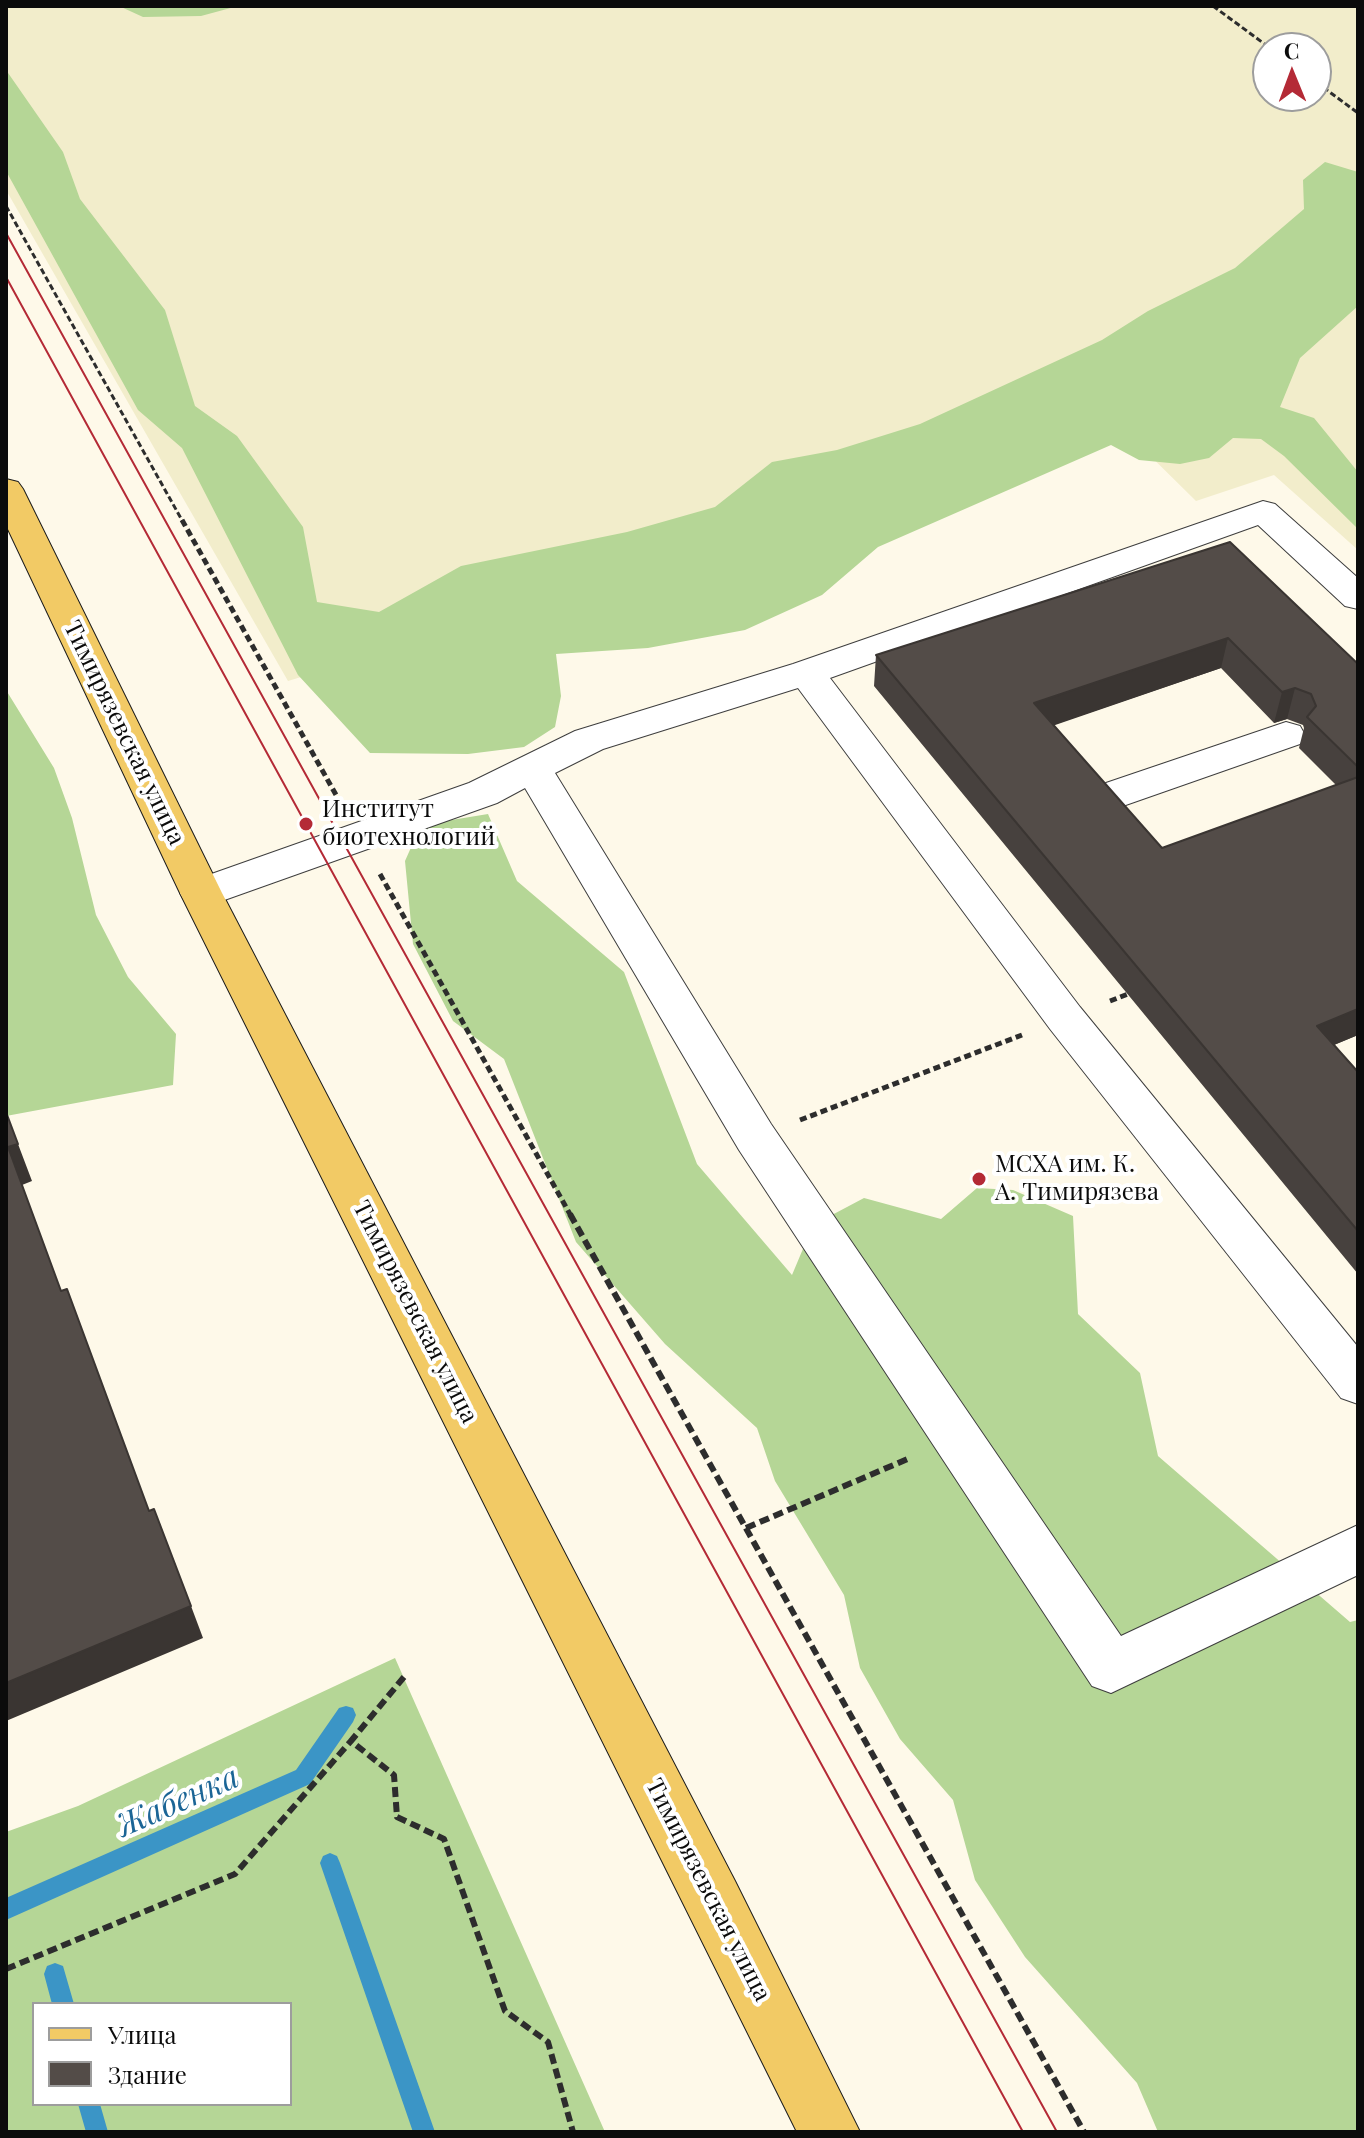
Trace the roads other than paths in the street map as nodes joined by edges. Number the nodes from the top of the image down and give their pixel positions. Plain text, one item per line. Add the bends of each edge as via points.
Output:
1 (6, 489) edge
2 (1358, 598) edge
3 (806, 673) junction
4 (1286, 735) dead end
5 (534, 771) junction
6 (1120, 793) dead end
7 (201, 893) junction
8 (1358, 1383) edge
9 (1358, 1549) edge
10 (829, 2132) edge

1 - 7 main road, Тимирязевская улица
2 - 3 lane via 1263,511
3 - 5 lane via 589,740
3 - 8 lane via 1065,1018
4 - 6 lane
5 - 7 lane
5 - 9 lane via 755,1137 1111,1668
7 - 10 main road, Тимирязевская улица

